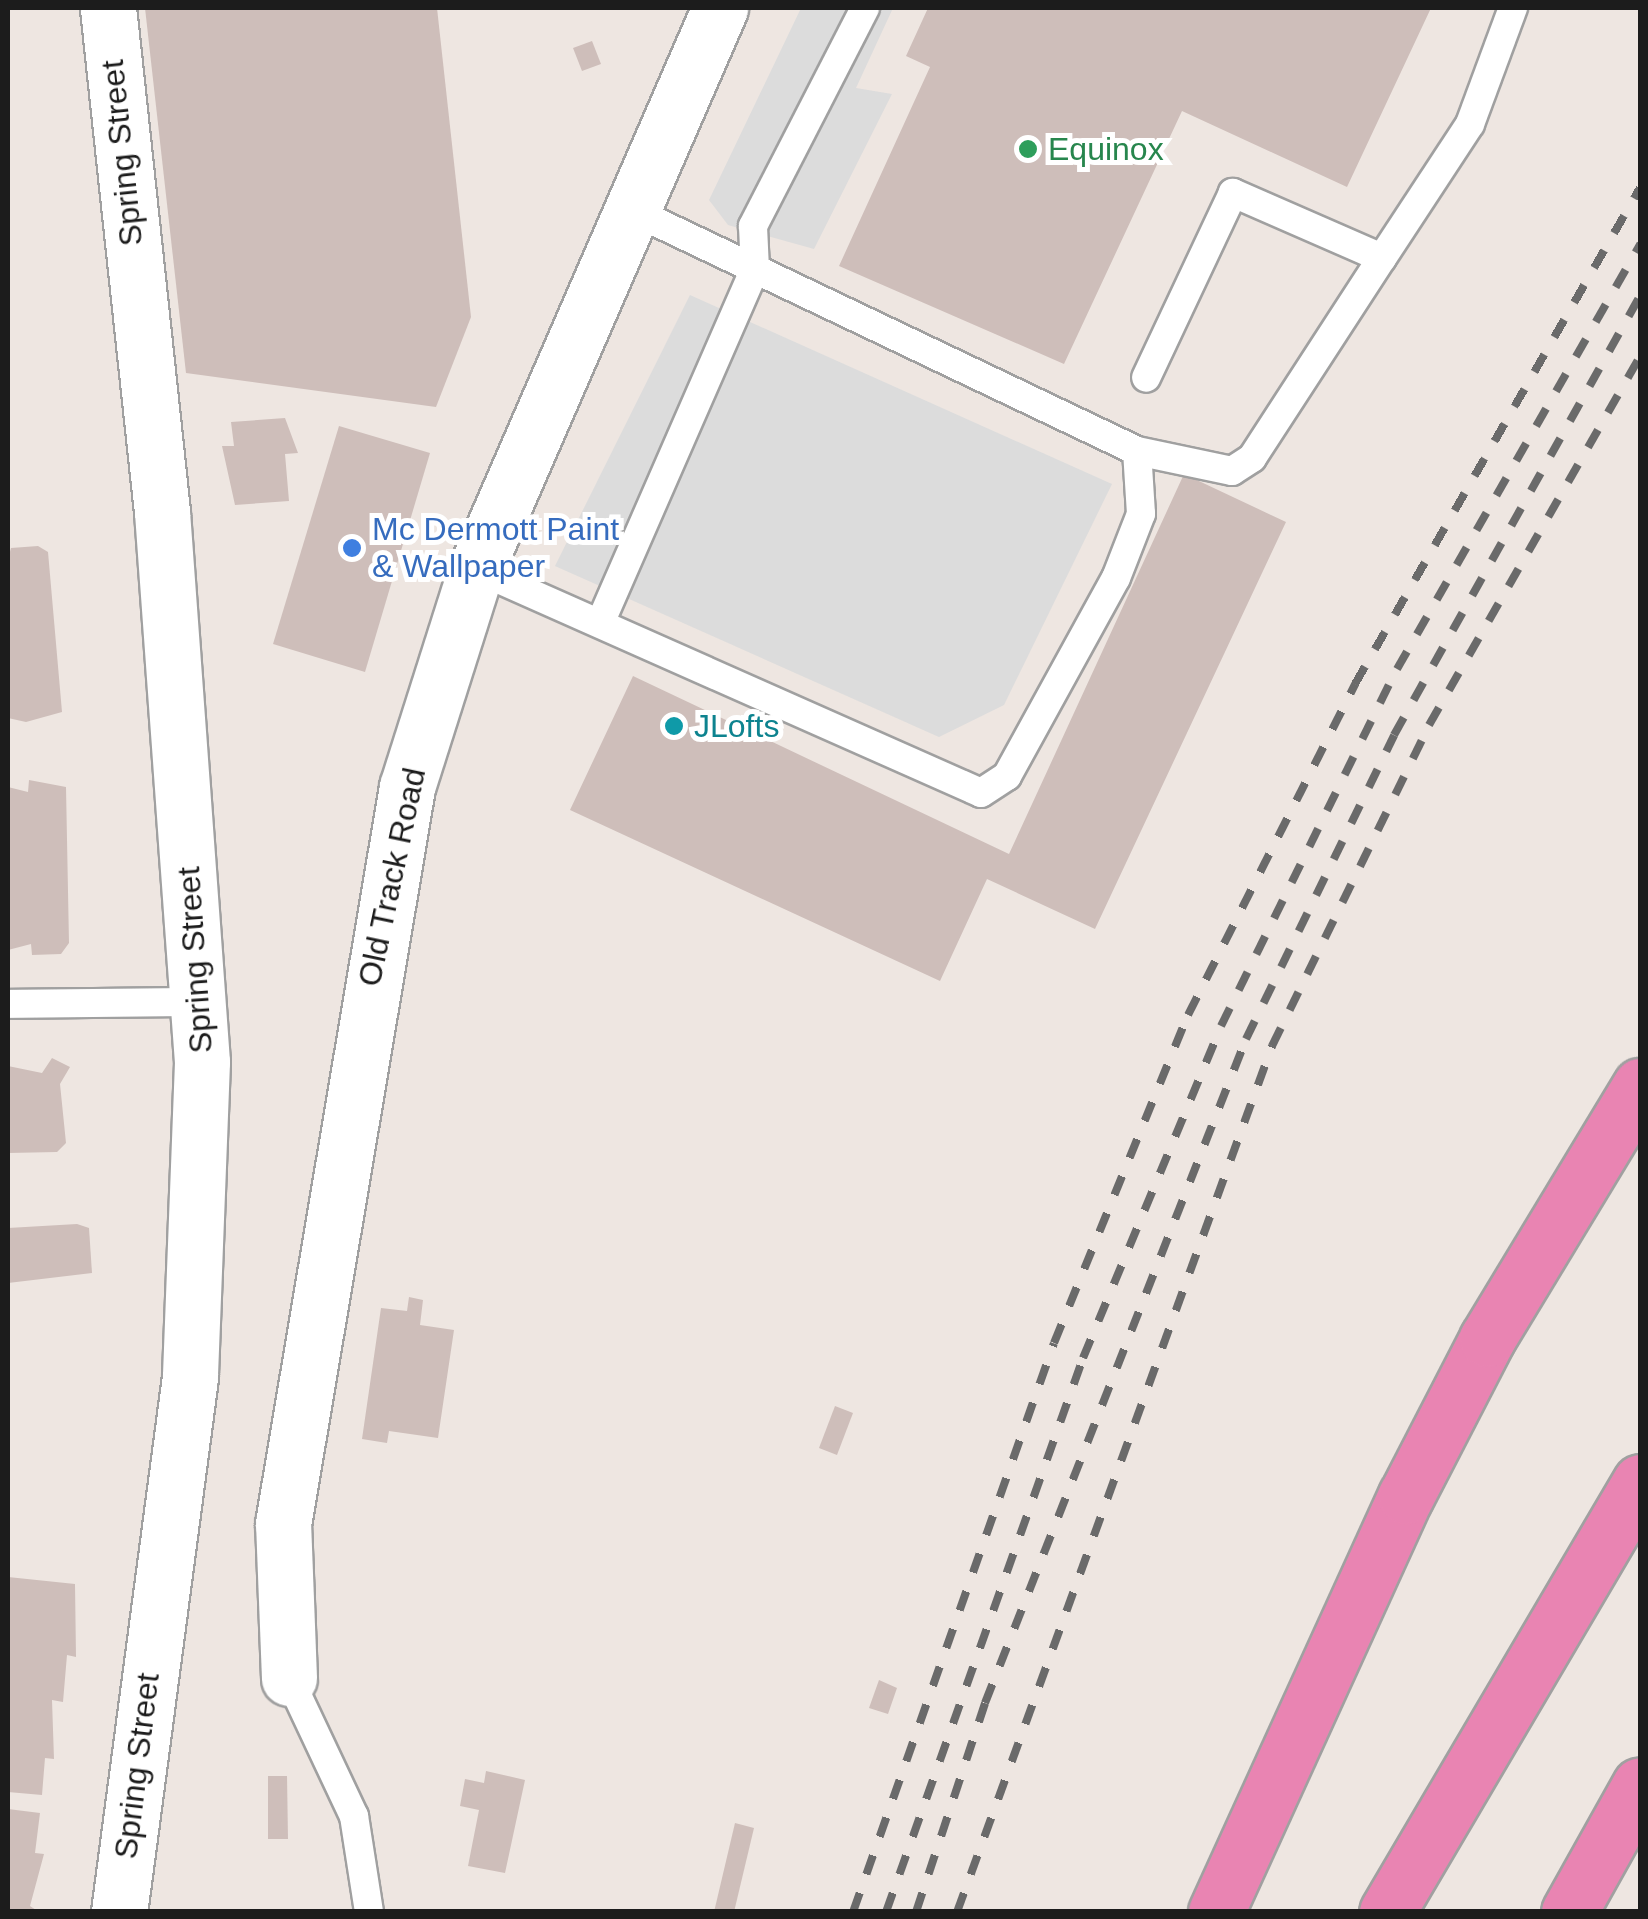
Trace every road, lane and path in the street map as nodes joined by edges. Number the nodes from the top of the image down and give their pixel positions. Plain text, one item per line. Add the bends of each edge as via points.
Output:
1 (108, 8) edge
2 (720, 8) edge
3 (866, 8) edge
4 (1513, 8) edge
5 (629, 209) junction
6 (1382, 258) junction
7 (755, 269) junction
8 (1146, 378) dead end
9 (1137, 451) junction
10 (476, 569) junction
11 (600, 621) junction
12 (198, 1002) junction
13 (8, 1004) edge
14 (1640, 1086) edge
15 (1640, 1482) edge
16 (289, 1678) joint
17 (1640, 1785) edge
18 (119, 1912) edge
19 (369, 1912) edge
20 (1216, 1912) edge
21 (1387, 1912) edge
22 (1569, 1912) edge

1 - 12 street, Spring Street via 162,512
2 - 5 street, Old Track Road
3 - 7 lane via 753,226
4 - 6 lane via 1470,124
5 - 7 lane
5 - 10 street, Old Track Road
6 - 8 lane via 1233,193
6 - 9 lane via 1252,458 1232,471
7 - 9 lane
7 - 11 lane
9 - 11 lane via 1142,514 1116,578 1008,776 981,792
10 - 11 lane
10 - 16 street, Old Track Road via 406,787 356,1053 283,1524
12 - 13 lane
12 - 18 street, Spring Street via 190,1377
14 - 20 highway via 1487,1339 1406,1496
15 - 21 highway
16 - 19 lane via 354,1816
17 - 22 highway

